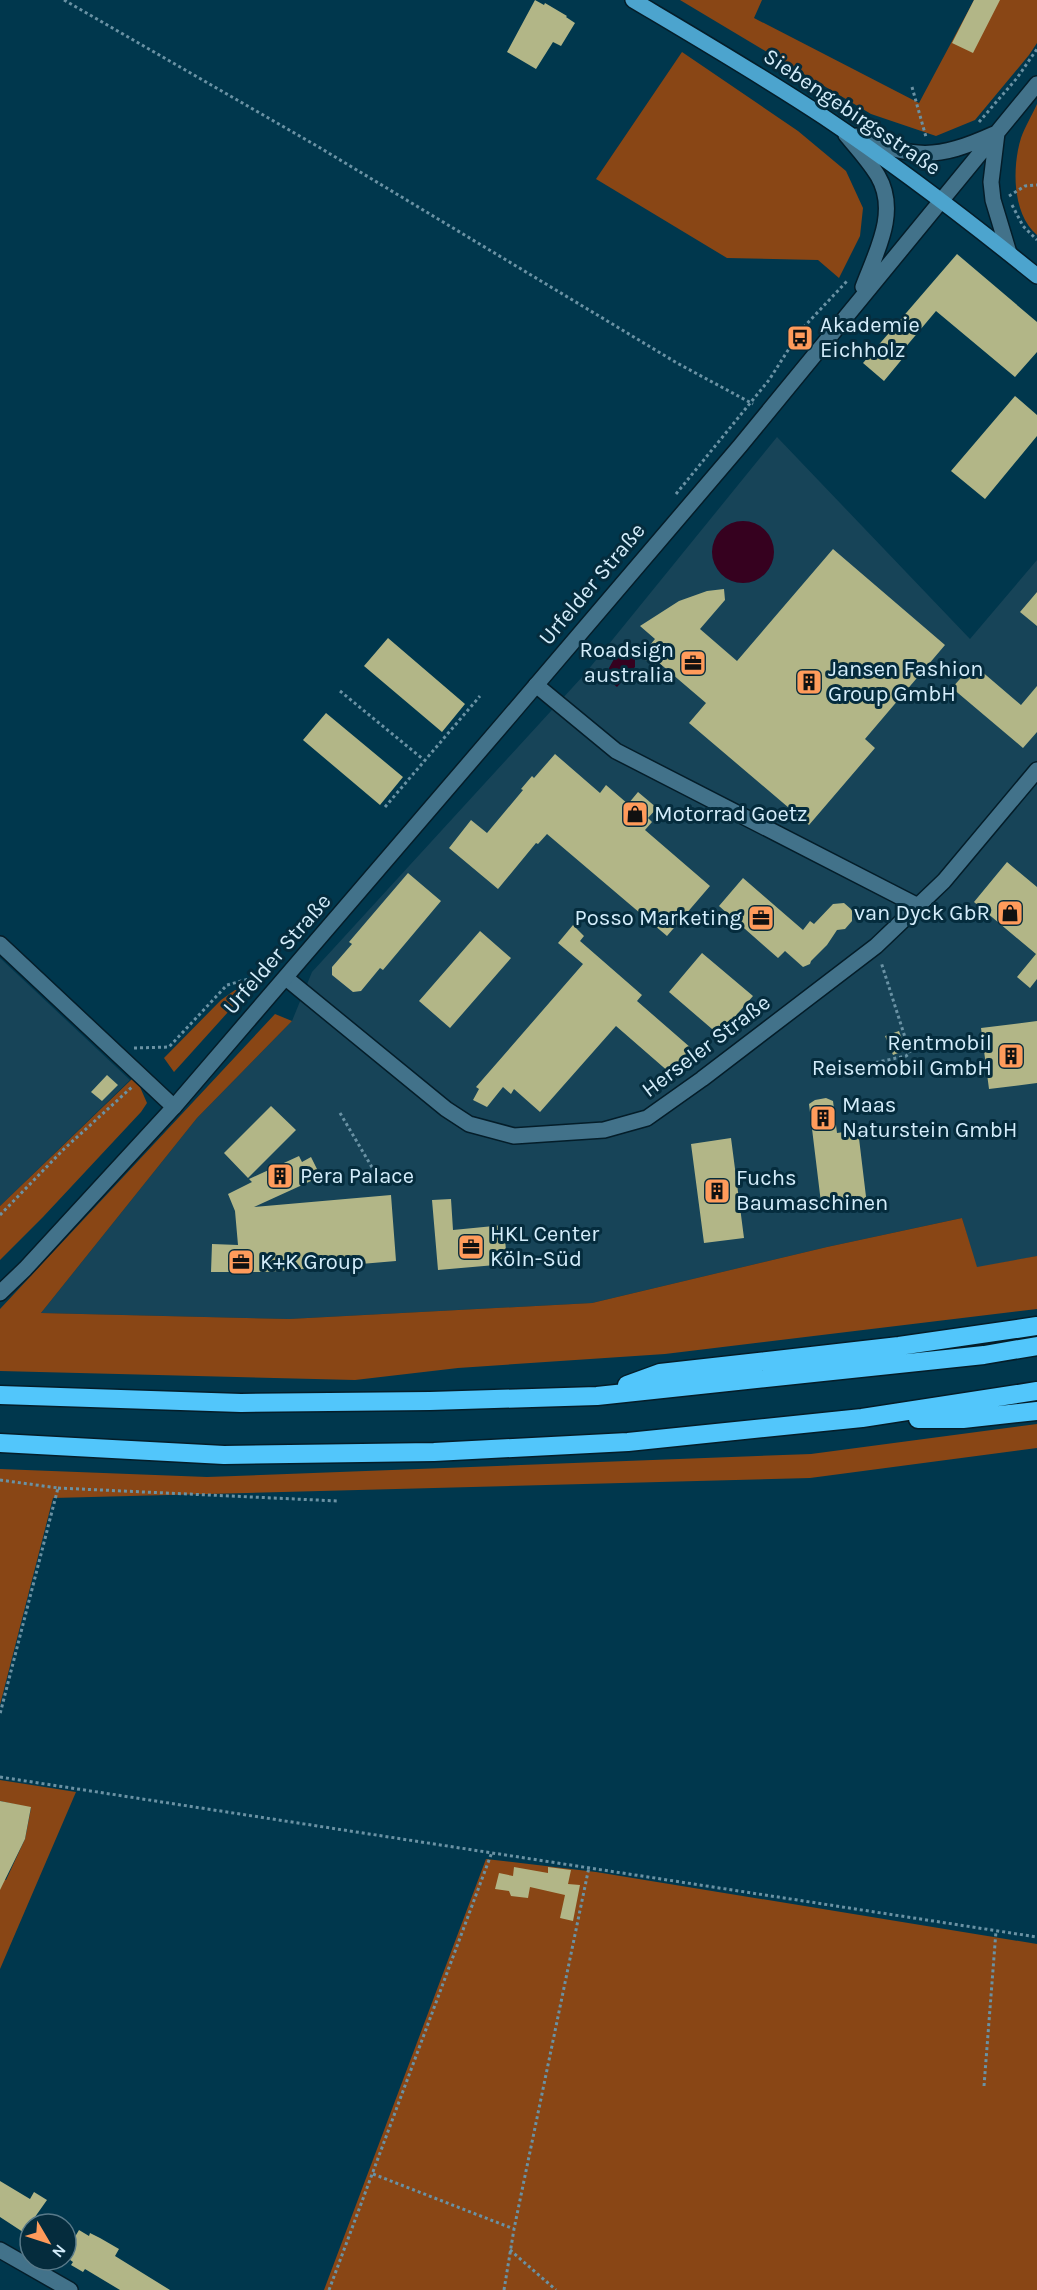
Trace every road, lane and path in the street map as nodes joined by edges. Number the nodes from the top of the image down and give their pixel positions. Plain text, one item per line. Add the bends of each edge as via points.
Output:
1 (64, 0) edge
2 (633, 0) edge
3 (1037, 49) edge
4 (1037, 84) edge
5 (912, 87) dead end
6 (977, 123) dead end
7 (843, 130) junction
8 (997, 133) junction
9 (934, 141) dead end
10 (1007, 189) dead end
11 (941, 200) junction
12 (1037, 240) edge
13 (1009, 253) junction
14 (850, 276) dead end
15 (1037, 276) edge
16 (859, 299) junction
17 (751, 403) junction
18 (769, 409) junction
19 (671, 500) dead end
20 (536, 685) junction
21 (340, 691) dead end
22 (480, 696) dead end
23 (424, 760) junction
24 (1037, 770) edge
25 (385, 807) dead end
26 (918, 906) junction
27 (0, 944) edge
28 (876, 946) junction
29 (286, 978) junction
30 (260, 982) dead end
31 (169, 1047) dead end
32 (864, 1065) dead end
33 (142, 1078) junction
34 (174, 1107) junction
35 (340, 1113) dead end
36 (373, 1169) dead end
37 (0, 1215) edge
38 (0, 1293) edge
39 (1037, 1326) edge
40 (1037, 1347) edge
41 (1037, 1391) edge
42 (0, 1395) edge
43 (597, 1396) junction
44 (1037, 1411) edge
45 (862, 1418) junction
46 (0, 1443) edge
47 (0, 1480) edge
48 (58, 1488) junction
49 (339, 1501) dead end
50 (0, 1714) edge
51 (0, 1777) edge
52 (492, 1852) junction
53 (590, 1868) junction
54 (996, 1931) junction
55 (1037, 1937) edge
56 (984, 2086) dead end
57 (372, 2174) junction
58 (514, 2229) junction
59 (0, 2250) edge
60 (510, 2250) junction
61 (69, 2290) edge
62 (329, 2290) edge
63 (504, 2290) edge
64 (556, 2290) edge

1 - 17 path
2 - 7 main road, Siebengebirgsstraße
3 - 6 path
4 - 8 main road, Urfelder Straße
5 - 9 path via 925,137
7 - 8 main road via 894,150 929,154 970,145
7 - 11 main road, Siebengebirgsstraße
7 - 16 main road via 878,176 886,204 886,224
8 - 11 main road, Urfelder Straße
8 - 13 main road via 992,191
10 - 12 path via 1023,226
11 - 13 main road, Siebengebirgsstraße
11 - 16 main road, Urfelder Straße
13 - 15 main road, Siebengebirgsstraße
14 - 17 path via 801,330
16 - 18 main road, Urfelder Straße
17 - 18 path
17 - 19 path
18 - 20 main road, Urfelder Straße
20 - 26 main road via 616,751
20 - 29 main road, Urfelder Straße
21 - 23 path
22 - 23 path
23 - 25 path
24 - 26 main road, Herseler Straße via 944,881
26 - 28 main road, Herseler Straße
27 - 33 main road
28 - 29 main road, Herseler Straße via 647,1118 603,1131 514,1136 469,1124 446,1109
28 - 32 path via 910,1053
29 - 34 main road, Urfelder Straße
30 - 31 path via 268,974 227,985
33 - 34 main road
33 - 37 path via 64,1149
34 - 38 main road, Urfelder Straße
35 - 36 path
39 - 43 highway via 660,1373
40 - 43 highway
41 - 45 highway
42 - 43 highway via 241,1403
44 - 45 highway via 963,1419
45 - 46 highway via 628,1442 434,1452 224,1455
47 - 48 path
48 - 49 path
48 - 50 path
51 - 52 path
52 - 53 path
52 - 57 path
53 - 54 path
53 - 58 path
54 - 55 path
54 - 56 path
57 - 58 path
57 - 62 path
58 - 60 path
59 - 61 main road
60 - 63 path
60 - 64 path

